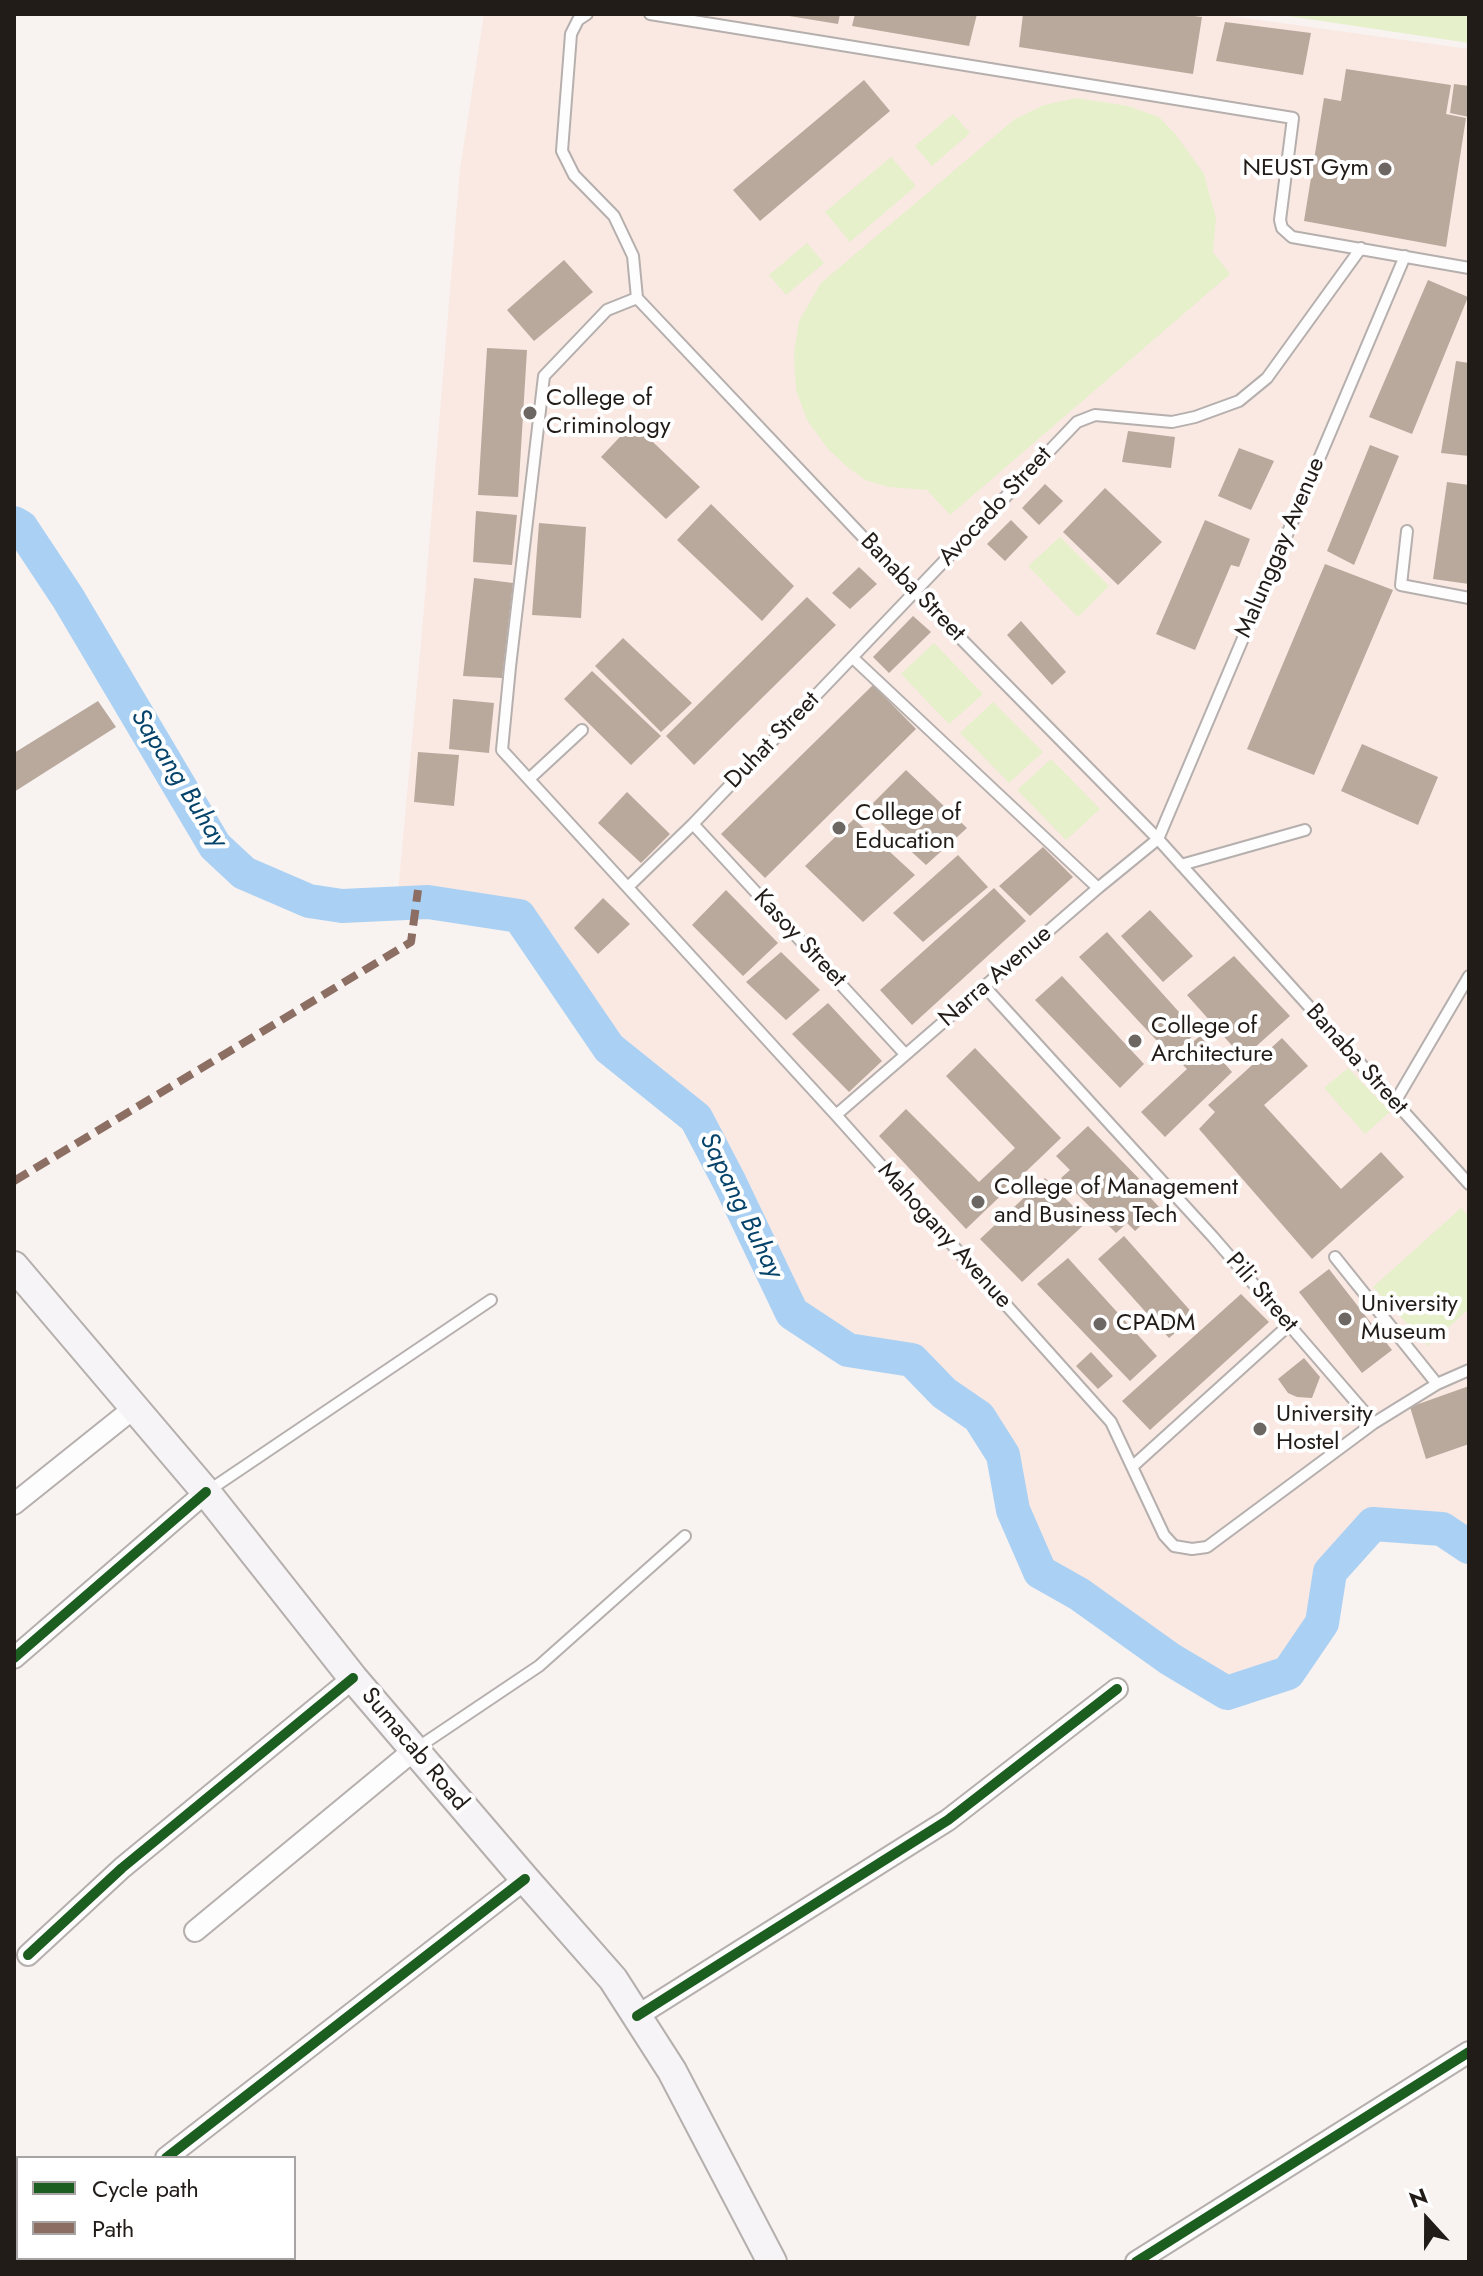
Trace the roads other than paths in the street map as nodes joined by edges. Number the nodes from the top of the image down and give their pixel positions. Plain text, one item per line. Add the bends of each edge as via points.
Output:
1 (587, 14) edge
2 (650, 14) edge
3 (1361, 248) junction
4 (1405, 256) junction
5 (1469, 268) edge
6 (637, 298) junction
7 (1407, 531) dead end
8 (915, 592) junction
9 (1469, 598) edge
10 (853, 658) junction
11 (582, 730) dead end
12 (529, 779) junction
13 (693, 824) junction
14 (1305, 830) dead end
15 (1158, 839) junction
16 (1181, 865) junction
17 (628, 887) junction
18 (1098, 888) junction
19 (1469, 976) edge
20 (985, 987) junction
21 (905, 1054) junction
22 (1395, 1102) junction
23 (836, 1115) junction
24 (1469, 1184) edge
25 (1335, 1257) dead end
26 (14, 1266) edge
27 (491, 1300) dead end
28 (1289, 1325) junction
29 (1469, 1370) edge
30 (1437, 1384) junction
31 (134, 1408) junction
32 (1374, 1423) junction
33 (1133, 1466) junction
34 (206, 1492) junction
35 (14, 1504) edge
36 (685, 1536) dead end
37 (14, 1658) edge
38 (353, 1678) junction
39 (1117, 1689) dead end
40 (414, 1750) junction
41 (525, 1879) junction
42 (195, 1931) dead end
43 (28, 1955) dead end
44 (637, 2016) junction
45 (1469, 2052) edge
46 (169, 2156) edge
47 (772, 2262) edge
48 (1136, 2262) edge

1 - 6 lane via 571,34 562,151 574,175 614,216 633,256
2 - 3 lane via 1293,118 1282,228 1292,237
3 - 4 lane
3 - 8 lane, Avocado Street via 1267,378 1239,401 1172,422 1095,415 1077,422
4 - 5 lane
4 - 15 lane, Malunggay Avenue
6 - 8 lane, Banaba Street
6 - 12 lane, Mahogany Avenue via 607,310 544,376 502,750
7 - 9 lane via 1401,585
8 - 10 lane, Duhat Street
8 - 15 lane, Banaba Street
10 - 13 lane, Duhat Street
10 - 18 lane
11 - 12 lane
12 - 17 lane, Mahogany Avenue
13 - 17 lane, Duhat Street
13 - 21 lane, Kasoy Street
14 - 16 lane
15 - 16 lane, Banaba Street
15 - 18 lane, Narra Avenue
16 - 22 lane, Banaba Street
17 - 23 lane, Mahogany Avenue
18 - 20 lane, Narra Avenue
19 - 22 lane
20 - 21 lane, Narra Avenue
20 - 28 lane, Pili Street
21 - 23 lane, Narra Avenue
22 - 24 lane, Banaba Street
23 - 33 lane, Mahogany Avenue via 1111,1422
25 - 30 lane
26 - 31 main road, Sumacab Road
27 - 34 lane
28 - 32 lane, Pili Street
28 - 33 lane
29 - 30 lane, Mahogany Avenue
30 - 32 lane, Mahogany Avenue
31 - 34 main road, Sumacab Road
31 - 35 street
32 - 33 lane, Mahogany Avenue via 1207,1547 1174,1546
34 - 37 street
34 - 38 main road, Sumacab Road
36 - 40 lane via 539,1666
38 - 40 main road, Sumacab Road
38 - 43 street via 122,1868
39 - 44 street via 948,1820
40 - 41 main road, Sumacab Road
40 - 42 street
41 - 44 main road, Sumacab Road via 613,1979
41 - 46 street
44 - 47 main road, Sumacab Road via 672,2071
45 - 48 street

